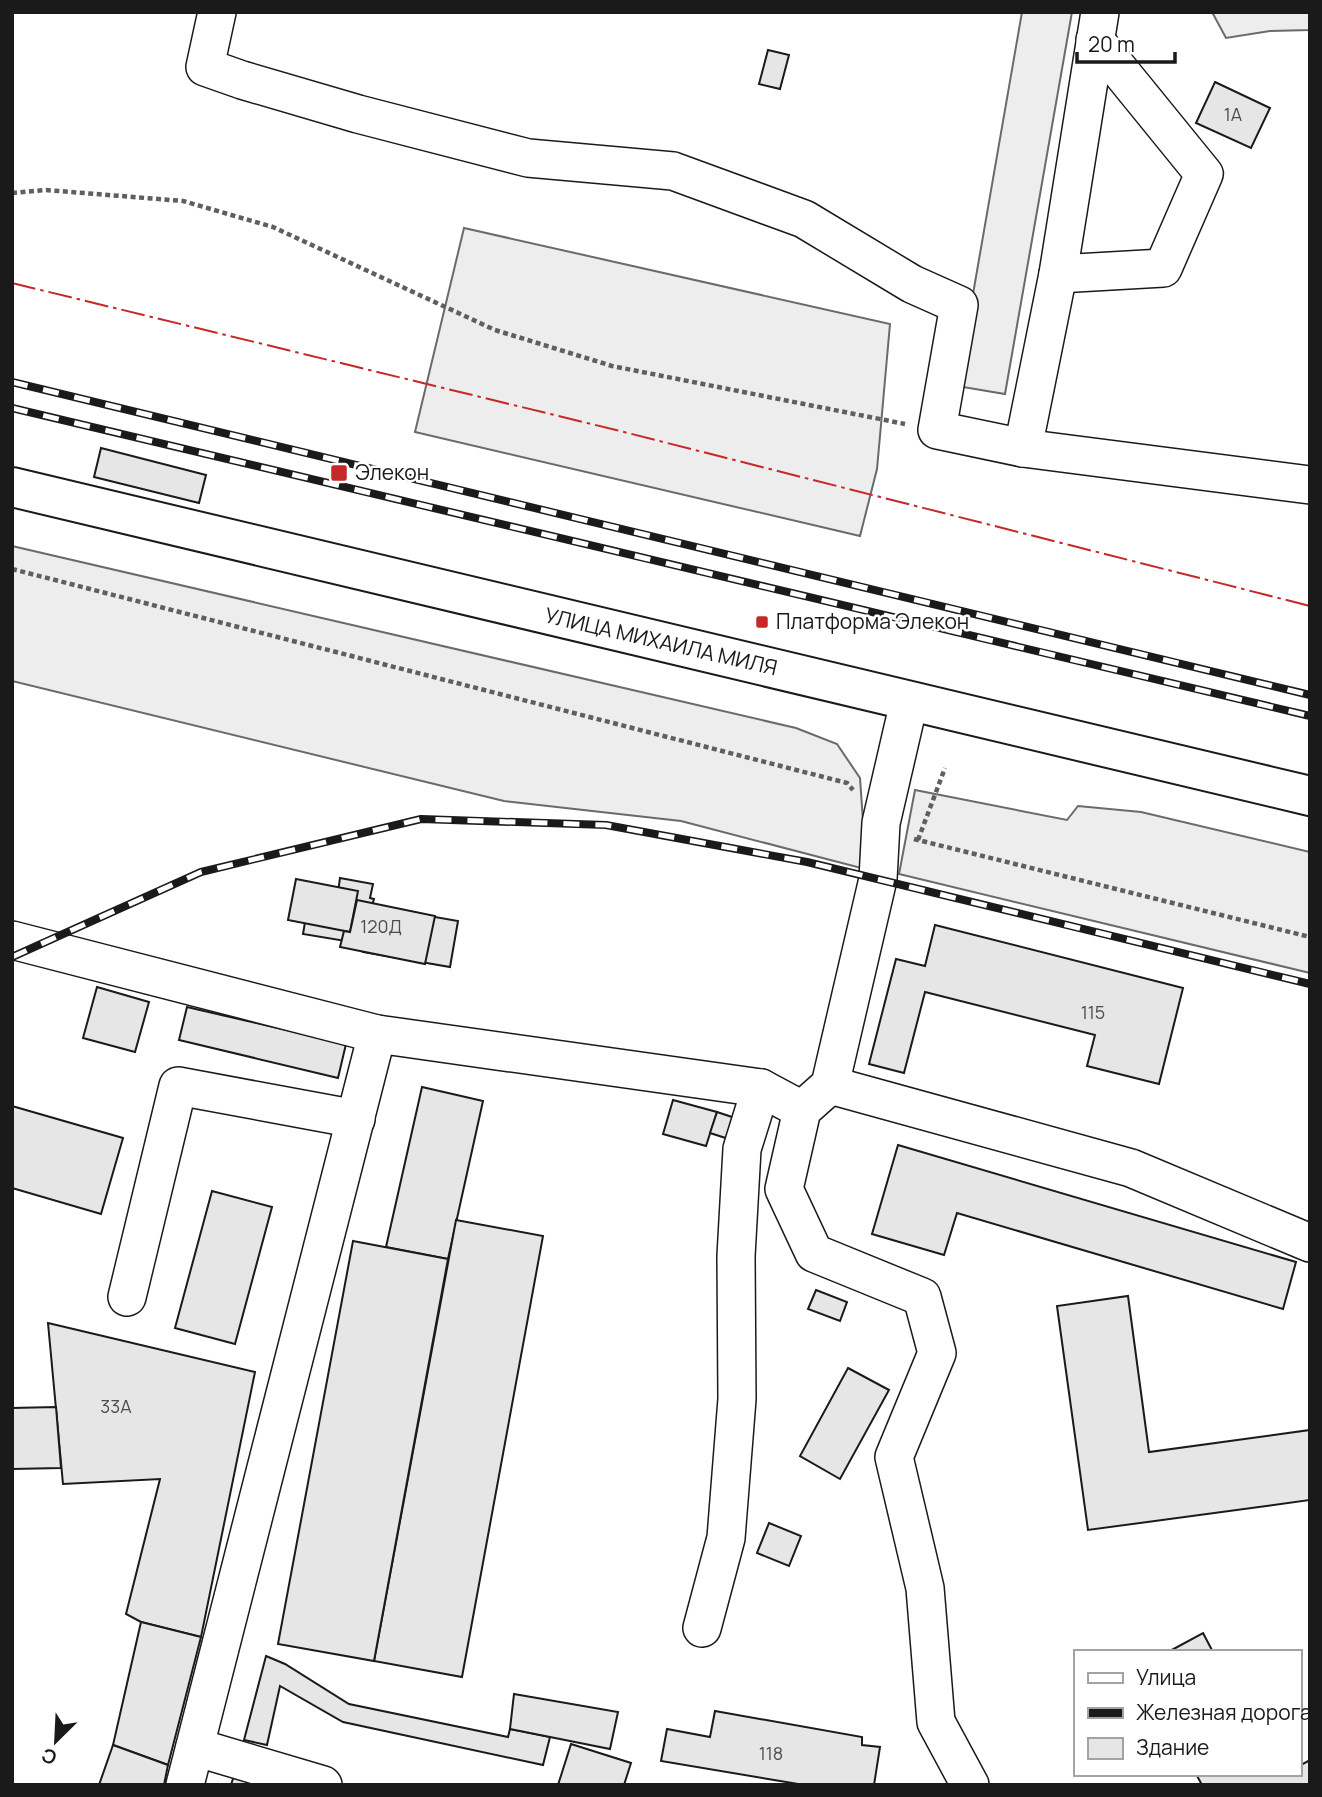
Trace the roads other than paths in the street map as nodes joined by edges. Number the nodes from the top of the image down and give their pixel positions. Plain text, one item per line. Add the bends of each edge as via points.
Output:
1 (217, 12) edge
2 (1098, 26) edge
3 (1058, 274) junction
4 (1023, 448) junction
5 (1310, 485) edge
6 (12, 487) edge
7 (909, 702) junction
8 (1310, 796) edge
9 (12, 940) edge
10 (377, 1034) junction
11 (830, 1085) junction
12 (761, 1088) junction
13 (802, 1110) junction
14 (356, 1119) junction
15 (1310, 1242) edge
16 (127, 1297) dead end
17 (702, 1628) dead end
18 (195, 1747) junction
19 (185, 1785) edge
20 (323, 1785) edge
21 (970, 1785) edge

1 - 4 lane via 205,67 358,114 528,158 673,171 804,219 912,284 959,305 937,430
2 - 3 lane
2 - 3 lane via 1204,174 1163,268
3 - 4 lane
4 - 5 lane
6 - 7 main road, УЛИЦА МИХАИЛА МИЛЯ
7 - 8 main road, УЛИЦА МИХАИЛА МИЛЯ
7 - 11 lane via 881,823 878,879
9 - 10 lane
10 - 12 lane
10 - 14 lane
11 - 13 lane
11 - 15 lane via 1131,1168
12 - 13 lane
12 - 17 lane via 742,1149 736,1256 737,1399 726,1538
13 - 21 lane via 784,1189 814,1252 922,1297 937,1353 894,1457 925,1588 936,1722
14 - 16 lane via 178,1086
14 - 18 lane
18 - 19 lane
18 - 20 lane

